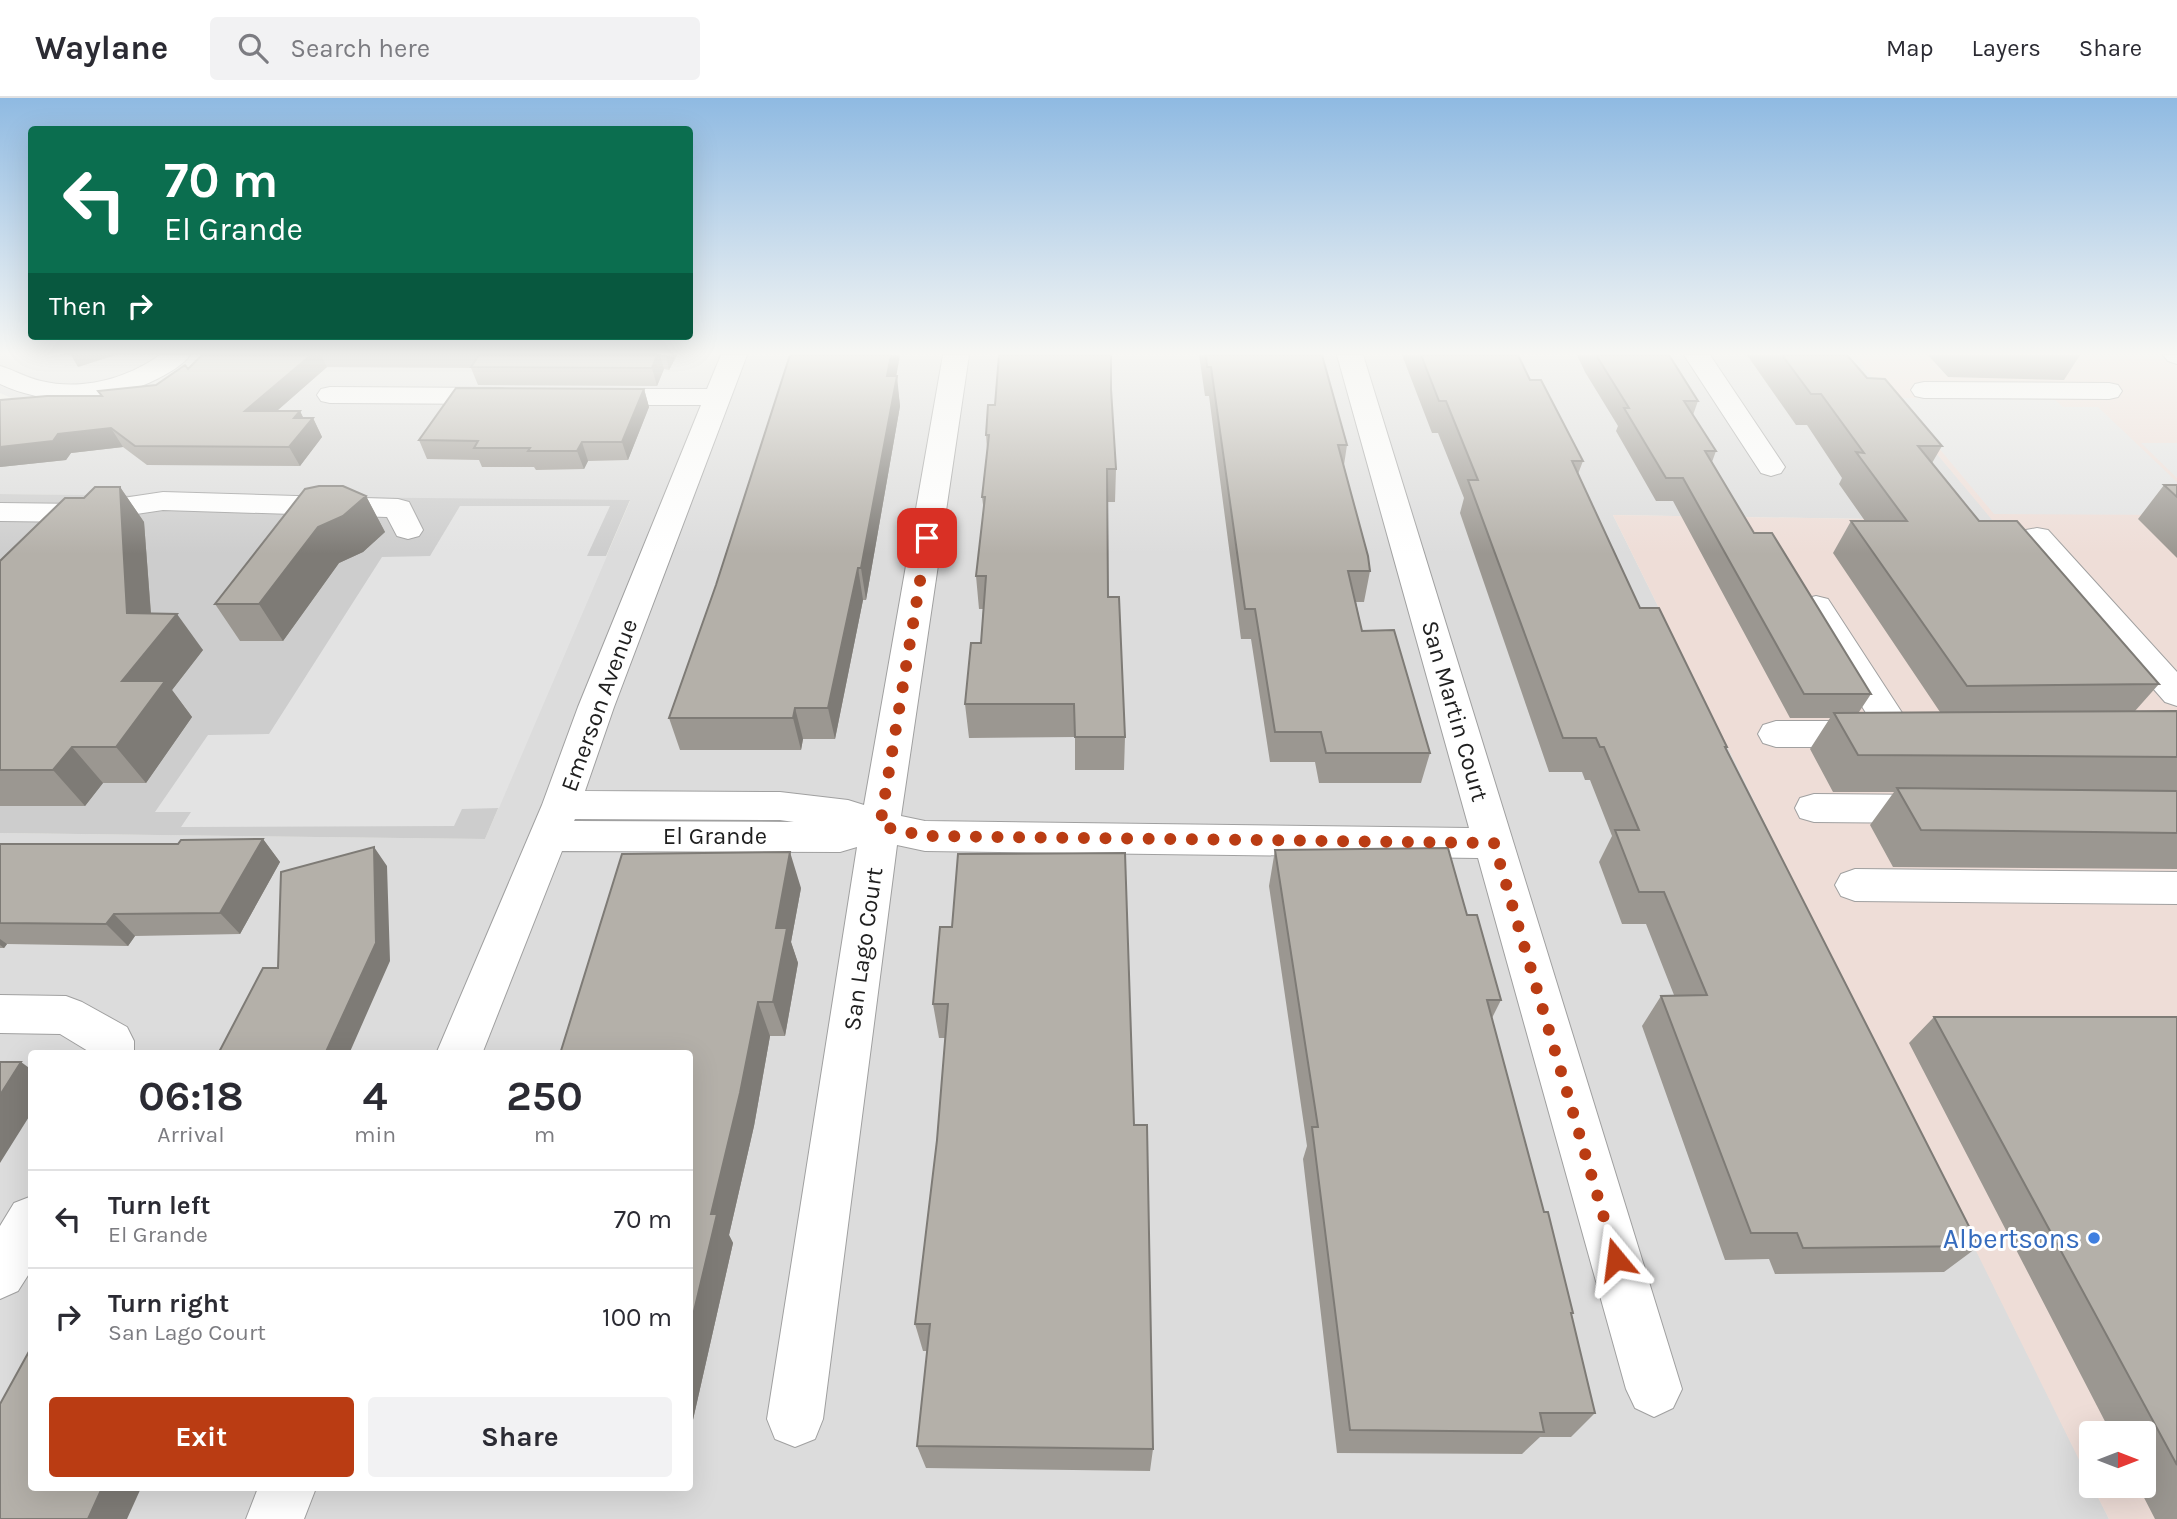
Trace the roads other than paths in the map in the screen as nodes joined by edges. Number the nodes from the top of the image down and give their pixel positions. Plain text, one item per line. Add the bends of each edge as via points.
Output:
1 (708, 421) edge
2 (945, 421) edge
3 (1370, 421) edge
4 (1741, 421) edge
5 (1771, 467) dead end
6 (0, 512) edge
7 (408, 530) dead end
8 (2037, 537) dead end
9 (1800, 582) edge
10 (2177, 694) edge
11 (1776, 734) dead end
12 (1814, 808) dead end
13 (1968, 809) edge
14 (555, 820) junction
15 (880, 826) junction
16 (1494, 843) junction
17 (1855, 885) dead end
18 (2177, 888) edge
19 (0, 1014) edge
20 (111, 1047) edge
21 (461, 1050) edge
22 (1654, 1389) dead end
23 (795, 1419) dead end
24 (286, 1491) edge
25 (275, 1519) edge

1 - 14 street, Emerson Avenue
2 - 15 street, San Lago Court
3 - 16 street, San Martin Court
4 - 5 street
6 - 7 street via 83,513 163,501 398,508
8 - 10 street
9 - 11 street via 1911,733
12 - 13 street
14 - 15 street, El Grande via 723,822 840,837
14 - 21 street, Emerson Avenue
15 - 16 street, El Grande via 925,836
15 - 23 street, San Lago Court
16 - 22 street, San Martin Court
17 - 18 street
19 - 20 street via 66,1016
24 - 25 street

